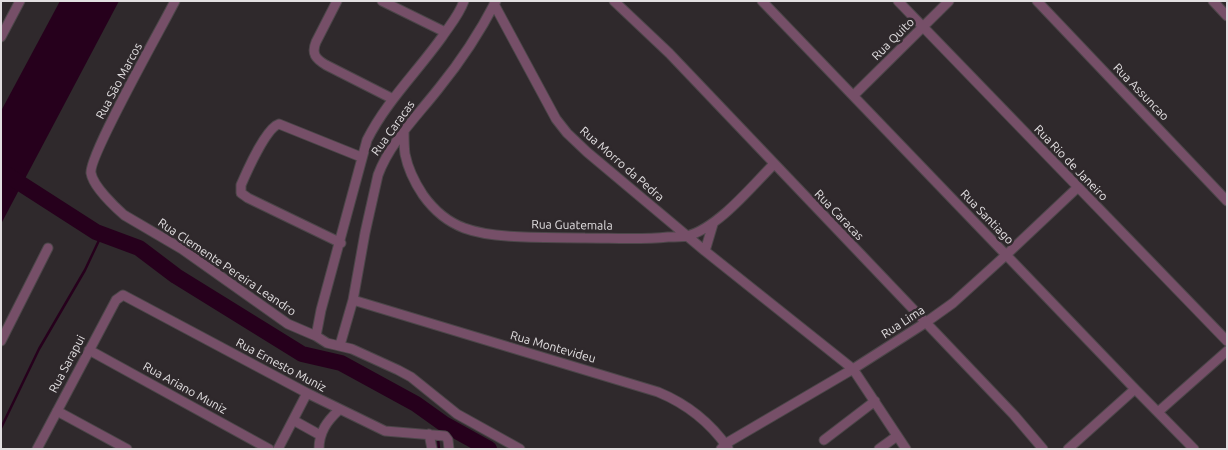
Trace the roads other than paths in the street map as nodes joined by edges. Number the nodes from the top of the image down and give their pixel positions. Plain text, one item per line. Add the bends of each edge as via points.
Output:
1 (20, 1) edge
2 (175, 1) edge
3 (337, 1) edge
4 (382, 1) edge
5 (464, 1) edge
6 (614, 1) edge
7 (762, 1) edge
8 (898, 1) edge
9 (949, 1) edge
10 (1037, 1) edge
11 (1214, 1) edge
12 (495, 3) edge
13 (1227, 16) edge
14 (923, 27) junction
15 (445, 32) junction
16 (1, 37) edge
17 (854, 95) junction
18 (393, 99) junction
19 (404, 132) junction
20 (361, 157) junction
21 (774, 164) junction
22 (90, 175) joint
23 (1077, 188) junction
24 (1227, 201) edge
25 (713, 224) junction
26 (687, 236) junction
27 (340, 243) junction
28 (48, 248) dead end
29 (705, 251) junction
30 (1006, 255) junction
31 (123, 294) joint
32 (353, 300) junction
33 (925, 323) junction
34 (316, 336) junction
35 (1, 341) edge
36 (1227, 341) edge
37 (340, 346) junction
38 (89, 350) junction
39 (1227, 351) edge
40 (853, 370) junction
41 (1135, 389) junction
42 (307, 393) junction
43 (874, 401) junction
44 (339, 410) junction
45 (57, 411) junction
46 (1158, 412) junction
47 (293, 420) junction
48 (320, 435) junction
49 (432, 435) junction
50 (897, 436) junction
51 (824, 440) dead end
52 (725, 447) edge
53 (37, 449) edge
54 (127, 449) edge
55 (270, 449) edge
56 (278, 449) edge
57 (319, 449) edge
58 (432, 449) edge
59 (449, 449) edge
60 (520, 449) edge
61 (879, 449) edge
62 (906, 449) edge
63 (1043, 449) edge
64 (1068, 449) edge
65 (1194, 449) edge

1 - 16 street
2 - 22 street, Rua Sāo Marcos via 112,121 92,162
3 - 18 street via 313,54 326,65
4 - 15 street
5 - 15 street via 456,20
6 - 21 street, Rua Caracas via 676,60
7 - 17 street, Rua Santiago
8 - 14 street, Rua Rio de Janeiro
9 - 14 street, Rua Quito
10 - 24 street, Rua Assuncao
11 - 13 street
12 - 19 street, Rua Caracas via 461,58
12 - 26 street, Rua Morro da Pedra via 556,119 567,133
14 - 17 street, Rua Quito
14 - 23 street, Rua Rio de Janeiro
15 - 18 street
17 - 30 street, Rua Santiago
18 - 20 street via 373,129
19 - 26 street, Rua Guatemala via 405,154 415,184 438,212 465,228 490,234 540,237
19 - 32 street, Rua Caracas via 381,165
20 - 27 street
20 - 27 street via 279,124 268,133 241,185 241,193 248,198
21 - 25 street, Rua Guatemala
21 - 33 street, Rua Caracas
22 - 34 street, Rua Clemente Pereira Leandro via 124,215 182,249 288,324
23 - 30 street, Rua Lima
23 - 36 street, Rua Rio de Janeiro
25 - 26 street, Rua Guatemala
25 - 29 street
26 - 29 street, Rua Morro da Pedra
27 - 34 street
28 - 35 street
29 - 40 street, Rua Morro da Pedra
30 - 33 street, Rua Lima via 953,303
30 - 41 street, Rua Santiago
31 - 38 street, Rua Sarapui via 116,300
31 - 42 street, Rua Ernesto Muniz
32 - 37 street, Rua Caracas
32 - 52 street, Rua Montevideu via 671,397 700,416
33 - 40 street, Rua Lima
33 - 63 street, Rua Caracas
34 - 37 street, Rua Clemente Pereira Leandro
37 - 60 street, Rua Clemente Pereira Leandro via 398,370 457,414
38 - 45 street, Rua Sarapui
38 - 55 street, Rua Ariano Muniz
39 - 46 street
40 - 43 street, Rua Morro da Pedra
40 - 52 street, Rua Lima
41 - 46 street, Rua Santiago
41 - 64 street
42 - 44 street, Rua Ernesto Muniz
42 - 47 street
43 - 50 street, Rua Morro da Pedra
43 - 51 street
44 - 48 street
44 - 49 street, Rua Ernesto Muniz via 385,431
45 - 53 street, Rua Sarapui
45 - 54 street
46 - 65 street, Rua Santiago
47 - 48 street
47 - 56 street
48 - 57 street
49 - 58 street
49 - 59 street, Rua Ernesto Muniz via 445,436
50 - 61 street
50 - 62 street, Rua Morro da Pedra

